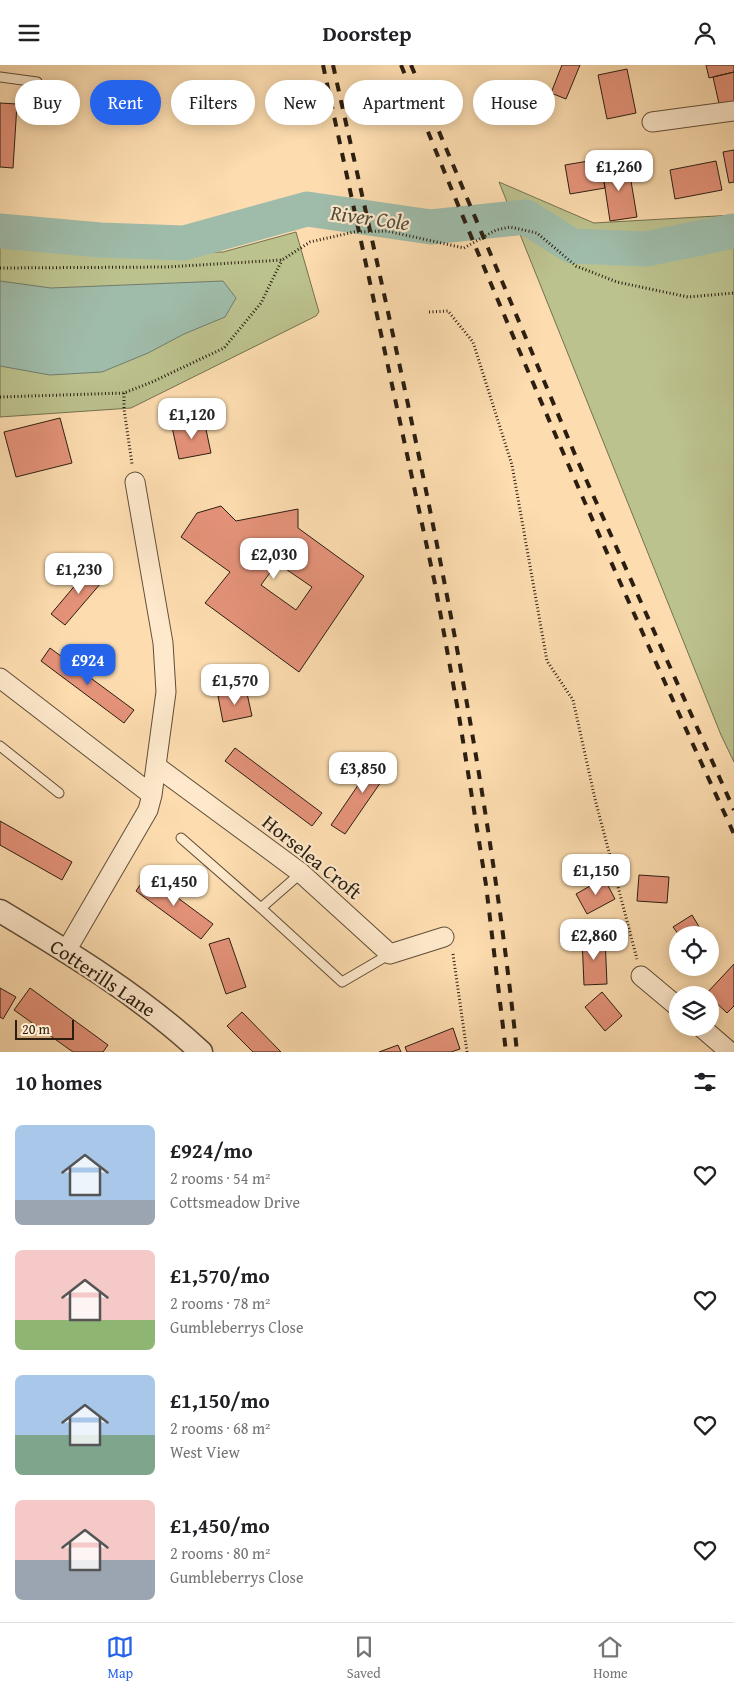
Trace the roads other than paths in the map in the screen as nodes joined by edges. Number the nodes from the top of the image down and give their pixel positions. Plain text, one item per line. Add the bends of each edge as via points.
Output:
1 (0, 77) edge
2 (22, 80) edge
3 (734, 111) edge
4 (652, 121) dead end
5 (135, 483) road end
6 (0, 678) edge
7 (0, 746) edge
8 (156, 766) junction
9 (59, 793) dead end
10 (152, 795) junction
11 (180, 839) dead end
12 (301, 873) junction
13 (261, 908) junction
14 (0, 911) edge
15 (444, 937) road end
16 (66, 951) junction
17 (390, 954) junction
18 (641, 976) road end
19 (669, 999) edge
20 (711, 1036) edge
21 (181, 1044) edge
22 (201, 1052) edge
23 (730, 1052) edge

1 - 2 lane
3 - 4 street
5 - 8 street via 163,643 166,692
6 - 10 street
7 - 9 lane
8 - 10 street
8 - 12 street, Horselea Croft
10 - 16 street via 148,810
11 - 13 lane
12 - 13 lane
12 - 17 street, Horselea Croft
13 - 17 lane via 342,982
14 - 16 street, Cotterills Lane
15 - 17 street
16 - 21 street, Cotterills Lane via 162,1018
18 - 19 street
20 - 23 street
21 - 22 street, Cotterills Lane

